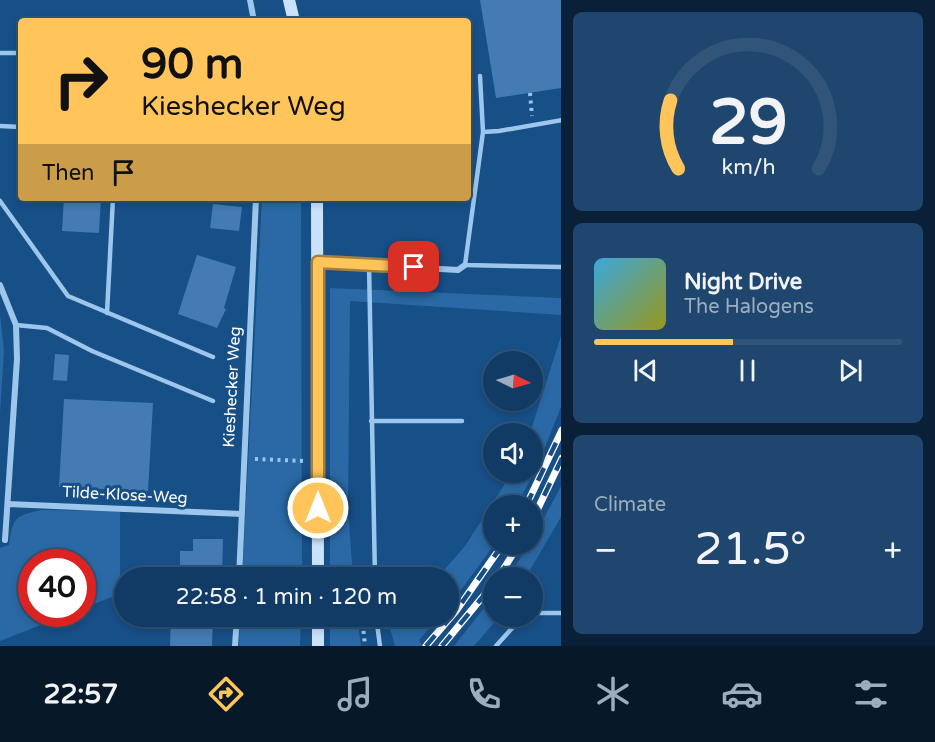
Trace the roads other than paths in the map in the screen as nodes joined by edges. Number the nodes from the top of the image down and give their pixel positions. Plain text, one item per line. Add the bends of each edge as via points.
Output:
1 (250, 0) edge
2 (289, 0) edge
3 (253, 18) edge
4 (293, 18) edge
5 (0, 53) edge
6 (18, 53) edge
7 (480, 76) dead end
8 (561, 120) edge
9 (0, 126) edge
10 (18, 127) edge
11 (483, 132) junction
12 (0, 201) edge
13 (113, 201) edge
14 (256, 201) edge
15 (317, 201) edge
16 (318, 262) junction
17 (369, 264) junction
18 (465, 265) junction
19 (561, 267) edge
20 (0, 285) edge
21 (107, 313) junction
22 (16, 325) junction
23 (213, 357) dead end
24 (213, 401) dead end
25 (462, 420) dead end
26 (370, 421) junction
27 (8, 504) junction
28 (242, 514) junction
29 (5, 540) dead end
30 (240, 567) edge
31 (318, 567) edge
32 (375, 567) edge
33 (543, 612) edge
34 (561, 613) edge
35 (236, 627) edge
36 (318, 627) edge
37 (378, 627) edge
38 (513, 627) edge
39 (235, 646) edge
40 (318, 646) edge
41 (381, 646) edge
42 (496, 646) edge

1 - 3 street
2 - 4 street
5 - 6 lane
7 - 11 lane
8 - 11 lane
9 - 10 lane
11 - 18 lane
12 - 21 lane via 68,296
13 - 21 lane
14 - 28 street, Kieshecker Weg
15 - 16 street
16 - 17 street
16 - 31 street
17 - 18 street via 458,270
17 - 26 lane
18 - 19 lane
20 - 22 street
21 - 23 lane
22 - 24 lane via 47,328
22 - 27 street
25 - 26 lane
26 - 32 lane
27 - 28 street, Tilde-Klose-Weg
27 - 29 street
28 - 30 street, Kieshecker Weg
33 - 34 lane
35 - 39 street
36 - 40 street
37 - 41 lane
38 - 42 lane

